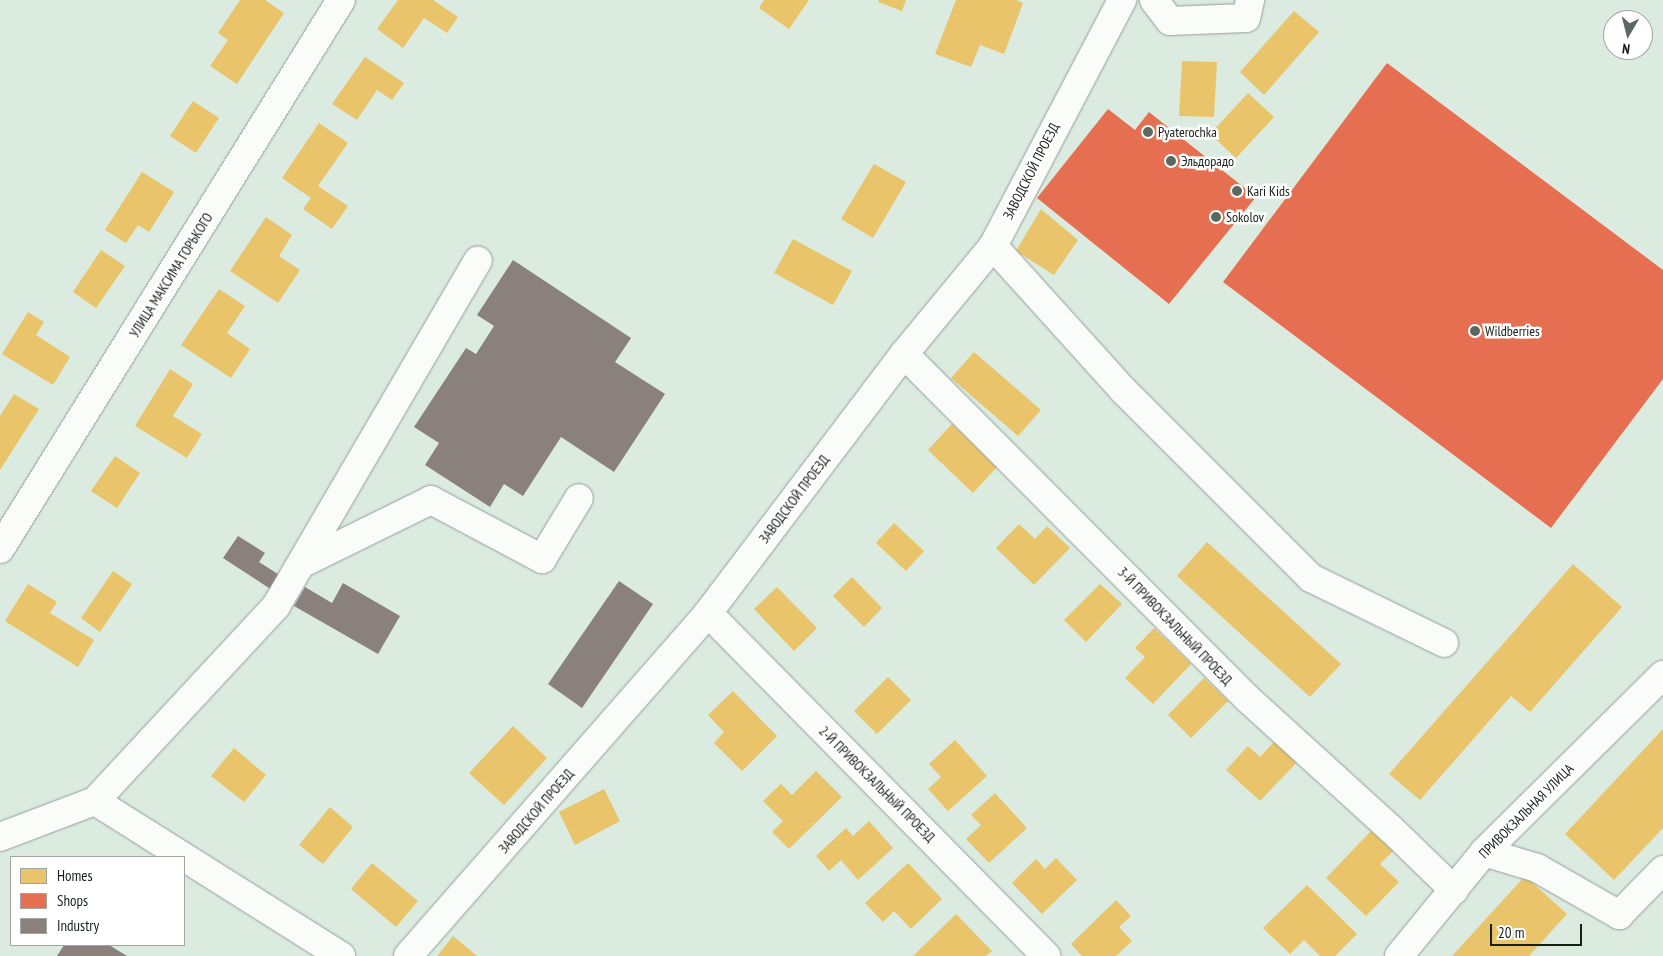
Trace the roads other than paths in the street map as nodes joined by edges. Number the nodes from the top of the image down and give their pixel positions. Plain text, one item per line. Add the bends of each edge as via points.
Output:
1 (341, 0) edge
2 (1122, 0) edge
3 (1154, 0) edge
4 (1250, 0) edge
5 (992, 246) junction
6 (478, 261) dead end
7 (904, 354) junction
8 (579, 498) dead end
9 (0, 549) edge
10 (301, 564) junction
11 (708, 612) junction
12 (1444, 643) dead end
13 (1663, 675) edge
14 (95, 800) junction
15 (0, 837) edge
16 (1484, 852) junction
17 (183, 856) edge
18 (185, 857) edge
19 (1663, 870) edge
20 (1454, 890) junction
21 (341, 956) edge
22 (408, 956) edge
23 (1046, 956) edge
24 (1399, 956) edge

1 - 9 street, УЛИЦА МАКСИМА ГОРЬКОГО
2 - 5 street, ЗАВОДСКОЙ ПРОЕЗД
3 - 4 street via 1170,21 1246,18
5 - 7 street, ЗАВОДСКОЙ ПРОЕЗД
5 - 12 street via 1123,390 1311,578
6 - 10 street
7 - 11 street, ЗАВОДСКОЙ ПРОЕЗД
7 - 20 street, 3-Й ПРИВОКЗАЛЬНЫЙ ПРОЕЗД via 1248,699
8 - 10 street via 542,559 431,500
10 - 14 street via 276,606
11 - 22 street, ЗАВОДСКОЙ ПРОЕЗД
11 - 23 street, 2-Й ПРИВОКЗАЛЬНЫЙ ПРОЕЗД
13 - 16 street, ПРИВОКЗАЛЬНАЯ УЛИЦА
14 - 15 street
14 - 17 street
16 - 19 street via 1537,868 1620,914
16 - 20 street, ПРИВОКЗАЛЬНАЯ УЛИЦА
18 - 21 street
20 - 24 street, ПРИВОКЗАЛЬНАЯ УЛИЦА

